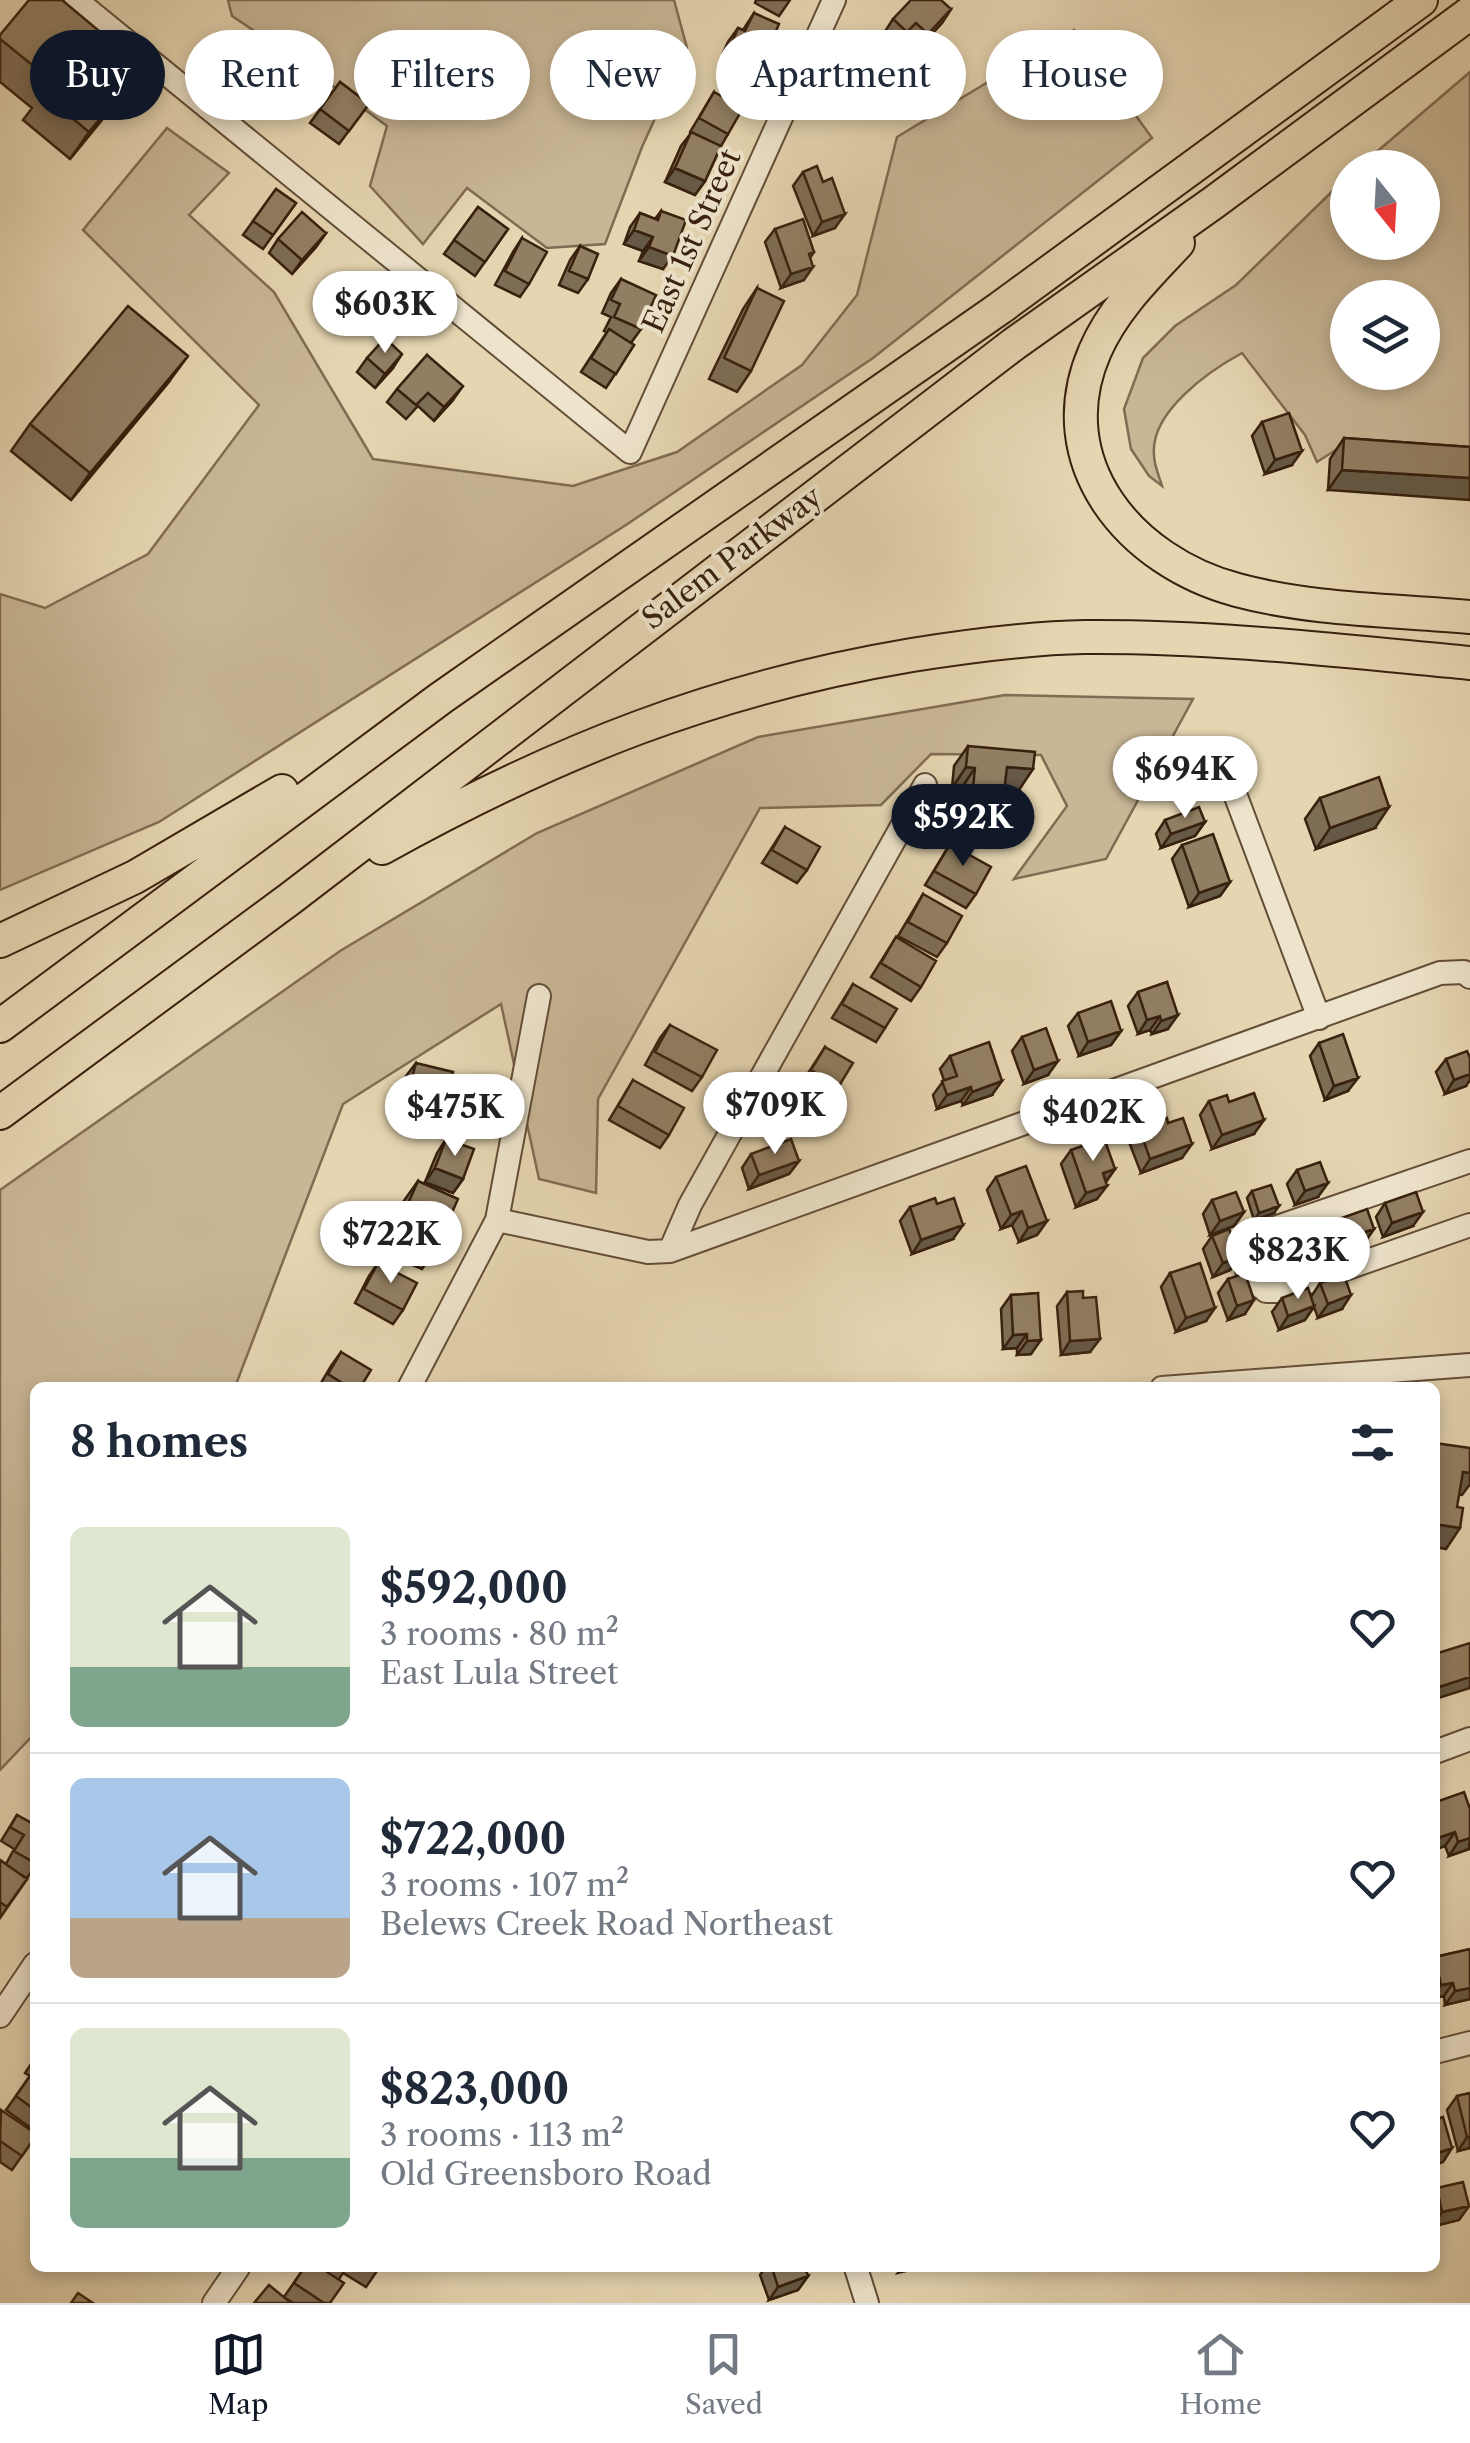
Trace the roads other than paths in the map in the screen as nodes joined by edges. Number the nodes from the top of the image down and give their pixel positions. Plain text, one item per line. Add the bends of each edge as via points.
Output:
1 (76, 0) edge
2 (834, 0) edge
3 (1420, 0) edge
4 (1470, 13) edge
5 (1213, 204) junction
6 (1470, 617) edge
7 (1470, 663) edge
8 (441, 698) junction
9 (1224, 762) dead end
10 (925, 785) dead end
11 (291, 898) junction
12 (0, 941) edge
13 (1470, 977) edge
14 (539, 996) dead end
15 (1319, 1018) junction
16 (0, 1026) edge
17 (0, 1113) edge
18 (1470, 1161) edge
19 (497, 1220) junction
20 (1470, 1225) edge
21 (670, 1251) junction
22 (1470, 1364) edge
23 (413, 1382) edge
24 (1239, 1382) edge
25 (1470, 1739) edge
26 (1440, 1750) edge
27 (30, 1971) edge
28 (0, 2016) edge
29 (1470, 2042) edge
30 (1440, 2051) edge
31 (235, 2272) edge
32 (857, 2272) edge
33 (214, 2303) edge
34 (867, 2303) edge

1 - 2 street, East 1st Street via 630,452
3 - 8 highway, Salem Parkway via 1000,308
4 - 5 highway, Salem Parkway
5 - 6 highway via 1124,304 1094,353 1082,395 1083,439 1108,506 1162,557 1235,590
5 - 11 highway, Salem Parkway via 968,379
7 - 11 highway via 1234,641 1081,637 858,664 722,698 596,742 473,798
8 - 12 highway via 164,860
8 - 16 highway, Salem Parkway
9 - 15 street
10 - 21 street via 690,1204
11 - 17 highway, Salem Parkway
13 - 15 street via 1440,973
14 - 19 street
15 - 21 street
18 - 20 street via 1257,1234 1244,1255 1248,1276 1266,1291 1282,1292
19 - 21 street
19 - 23 street
22 - 24 street
25 - 26 street
27 - 28 street
29 - 30 street
31 - 33 street
32 - 34 street

